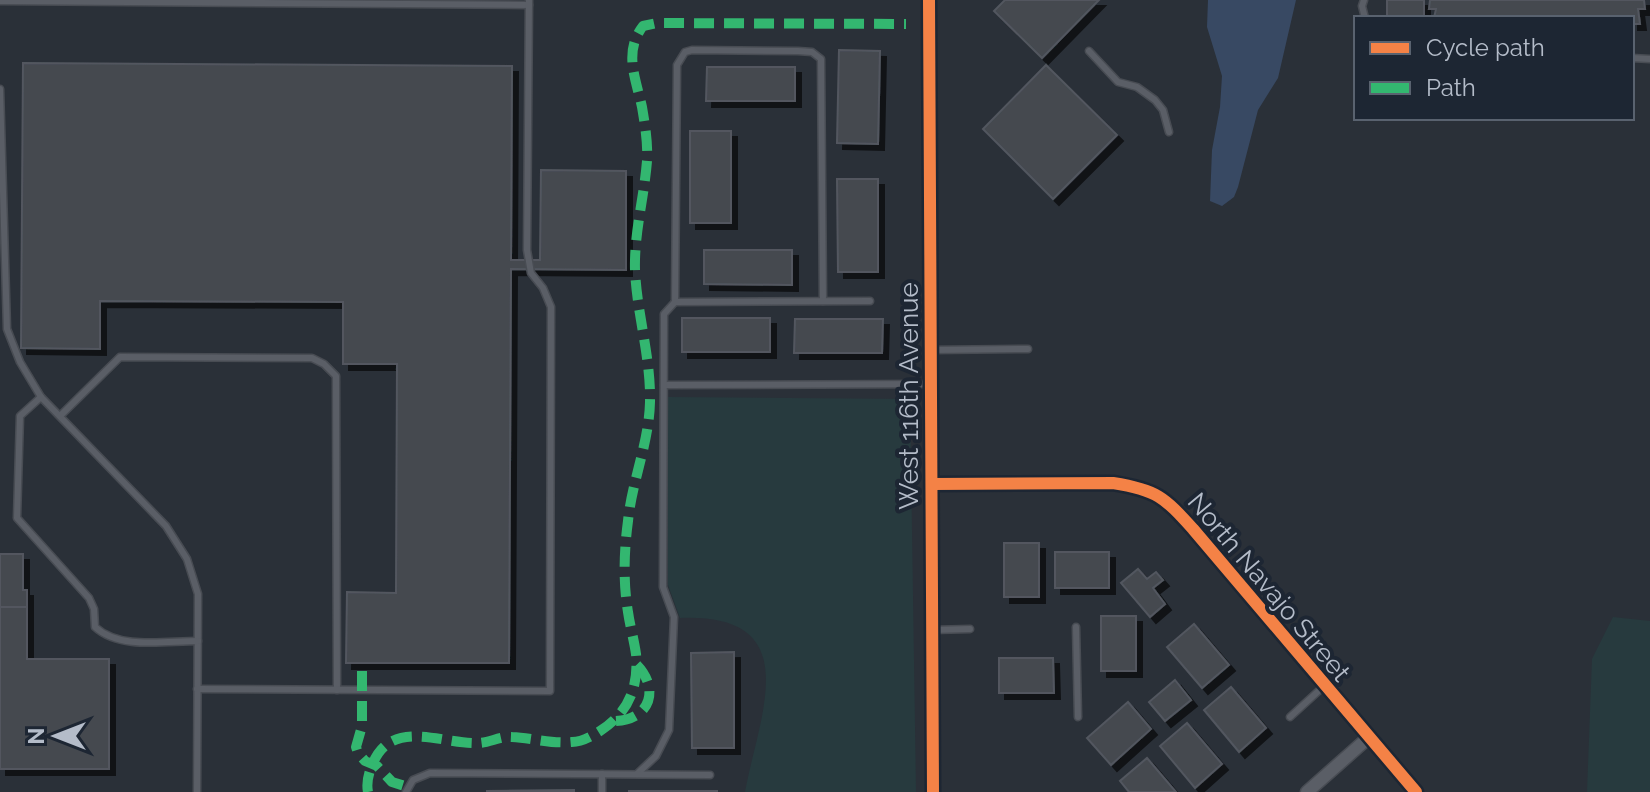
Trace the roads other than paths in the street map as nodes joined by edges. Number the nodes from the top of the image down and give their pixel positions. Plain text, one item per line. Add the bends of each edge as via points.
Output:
1 (929, 0) edge
2 (0, 1) edge
3 (529, 2) edge
4 (1089, 51) dead end
5 (0, 89) edge
6 (1169, 132) dead end
7 (823, 301) junction
8 (870, 301) dead end
9 (675, 302) junction
10 (1028, 349) dead end
11 (931, 350) junction
12 (931, 384) junction
13 (664, 385) junction
14 (41, 397) junction
15 (60, 416) junction
16 (932, 484) junction
17 (1076, 627) dead end
18 (970, 629) dead end
19 (932, 630) junction
20 (198, 641) junction
21 (1324, 686) junction
22 (197, 689) junction
23 (337, 690) junction
24 (1078, 717) dead end
25 (1290, 717) dead end
26 (1368, 738) junction
27 (602, 774) junction
28 (637, 774) junction
29 (710, 775) dead end
30 (197, 792) edge
31 (406, 792) edge
32 (602, 792) edge
33 (933, 792) edge
34 (1307, 792) edge
35 (1416, 792) edge

1 - 11 street, West 116th Avenue
2 - 3 lane
3 - 23 lane via 527,250 531,273 551,307 550,691
4 - 6 lane via 1118,82 1155,100
5 - 14 lane via 7,329
7 - 8 lane
7 - 9 lane
7 - 9 lane via 821,59 798,51 692,50 677,65
9 - 13 lane via 664,314
10 - 11 lane
11 - 12 street, West 116th Avenue
12 - 13 lane
12 - 16 street, West 116th Avenue
13 - 28 lane via 663,587 674,617 669,730 663,747
14 - 15 lane
14 - 20 lane via 20,416 17,518 89,598 95,627 106,637
15 - 20 lane via 166,526 187,559 198,594
15 - 23 lane via 120,357 312,358 324,364 336,376
16 - 19 street, West 116th Avenue
16 - 21 street, North Navajo Street via 1113,483 1151,490 1184,519
17 - 24 lane
18 - 19 lane
19 - 33 street, West 116th Avenue
20 - 22 lane
21 - 25 lane
21 - 26 street, North Navajo Street
22 - 23 lane
22 - 30 lane
26 - 34 street
26 - 35 street, North Navajo Street
27 - 28 lane
27 - 31 lane via 430,773 413,780
27 - 32 lane
28 - 29 lane

